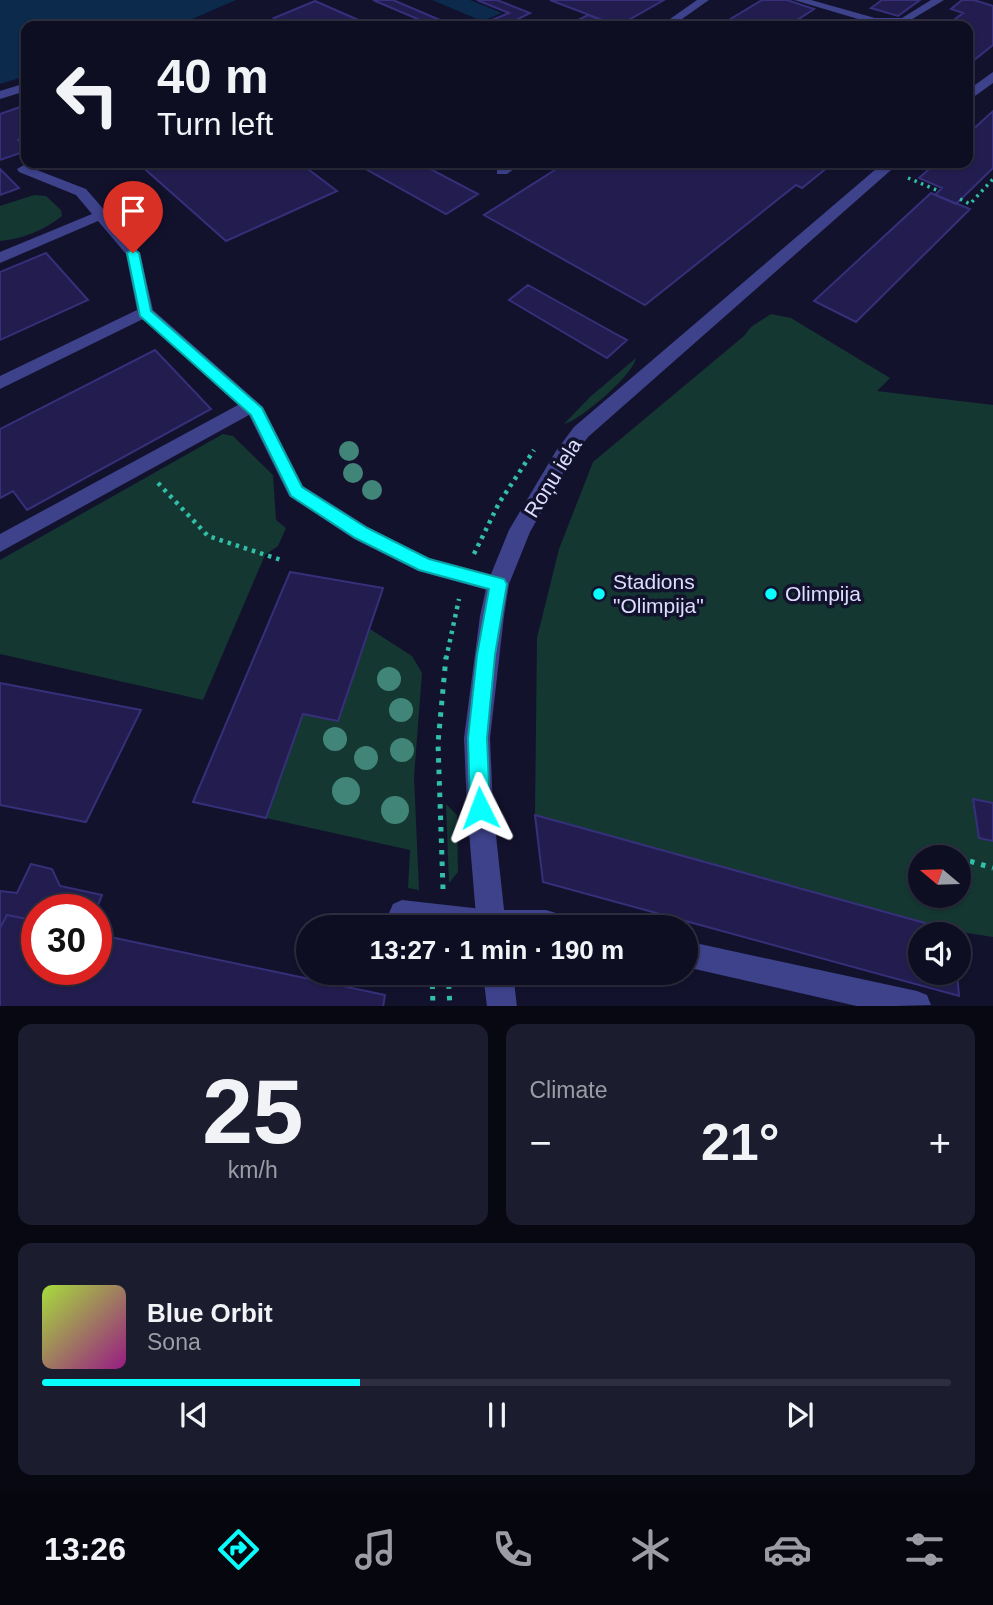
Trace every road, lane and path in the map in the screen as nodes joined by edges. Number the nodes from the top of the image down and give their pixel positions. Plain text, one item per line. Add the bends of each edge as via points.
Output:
1 (704, 0) edge
2 (799, 0) edge
3 (939, 0) edge
4 (672, 21) edge
5 (993, 75) edge
6 (21, 89) edge
7 (973, 93) edge
8 (0, 96) edge
9 (507, 168) edge
10 (23, 169) dead end
11 (900, 170) edge
12 (502, 171) dead end
13 (993, 179) edge
14 (939, 191) dead end
15 (960, 200) dead end
16 (101, 215) junction
17 (0, 258) edge
18 (145, 313) junction
19 (0, 383) edge
20 (251, 406) junction
21 (541, 441) dead end
22 (142, 466) junction
23 (0, 544) edge
24 (281, 560) dead end
25 (467, 576) junction
26 (498, 584) junction
27 (971, 862) edge
28 (993, 868) edge
29 (402, 913) dead end
30 (424, 915) edge
31 (445, 915) edge
32 (491, 915) edge
33 (698, 957) edge
34 (432, 985) edge
35 (449, 985) edge
36 (499, 985) edge
37 (433, 1006) edge
38 (450, 1006) edge
39 (502, 1006) edge
40 (917, 1006) edge

1 - 4 lane
2 - 3 lane via 875,21 904,21
5 - 7 street
6 - 8 lane
9 - 12 lane
10 - 16 lane via 81,192
11 - 14 path
11 - 26 street, Roņu iela via 581,432 520,530
13 - 15 path via 970,204
16 - 17 lane
16 - 18 lane via 133,253
18 - 19 lane
18 - 20 lane
20 - 22 lane
20 - 25 lane via 296,491 361,533 415,560
21 - 25 path via 499,503
22 - 23 lane
22 - 24 path via 208,536
25 - 26 lane
25 - 31 path via 445,660 437,720 437,811
26 - 32 street, Roņu iela via 477,738
27 - 28 path
29 - 30 lane
33 - 40 lane
34 - 37 path
35 - 38 path
36 - 39 street

